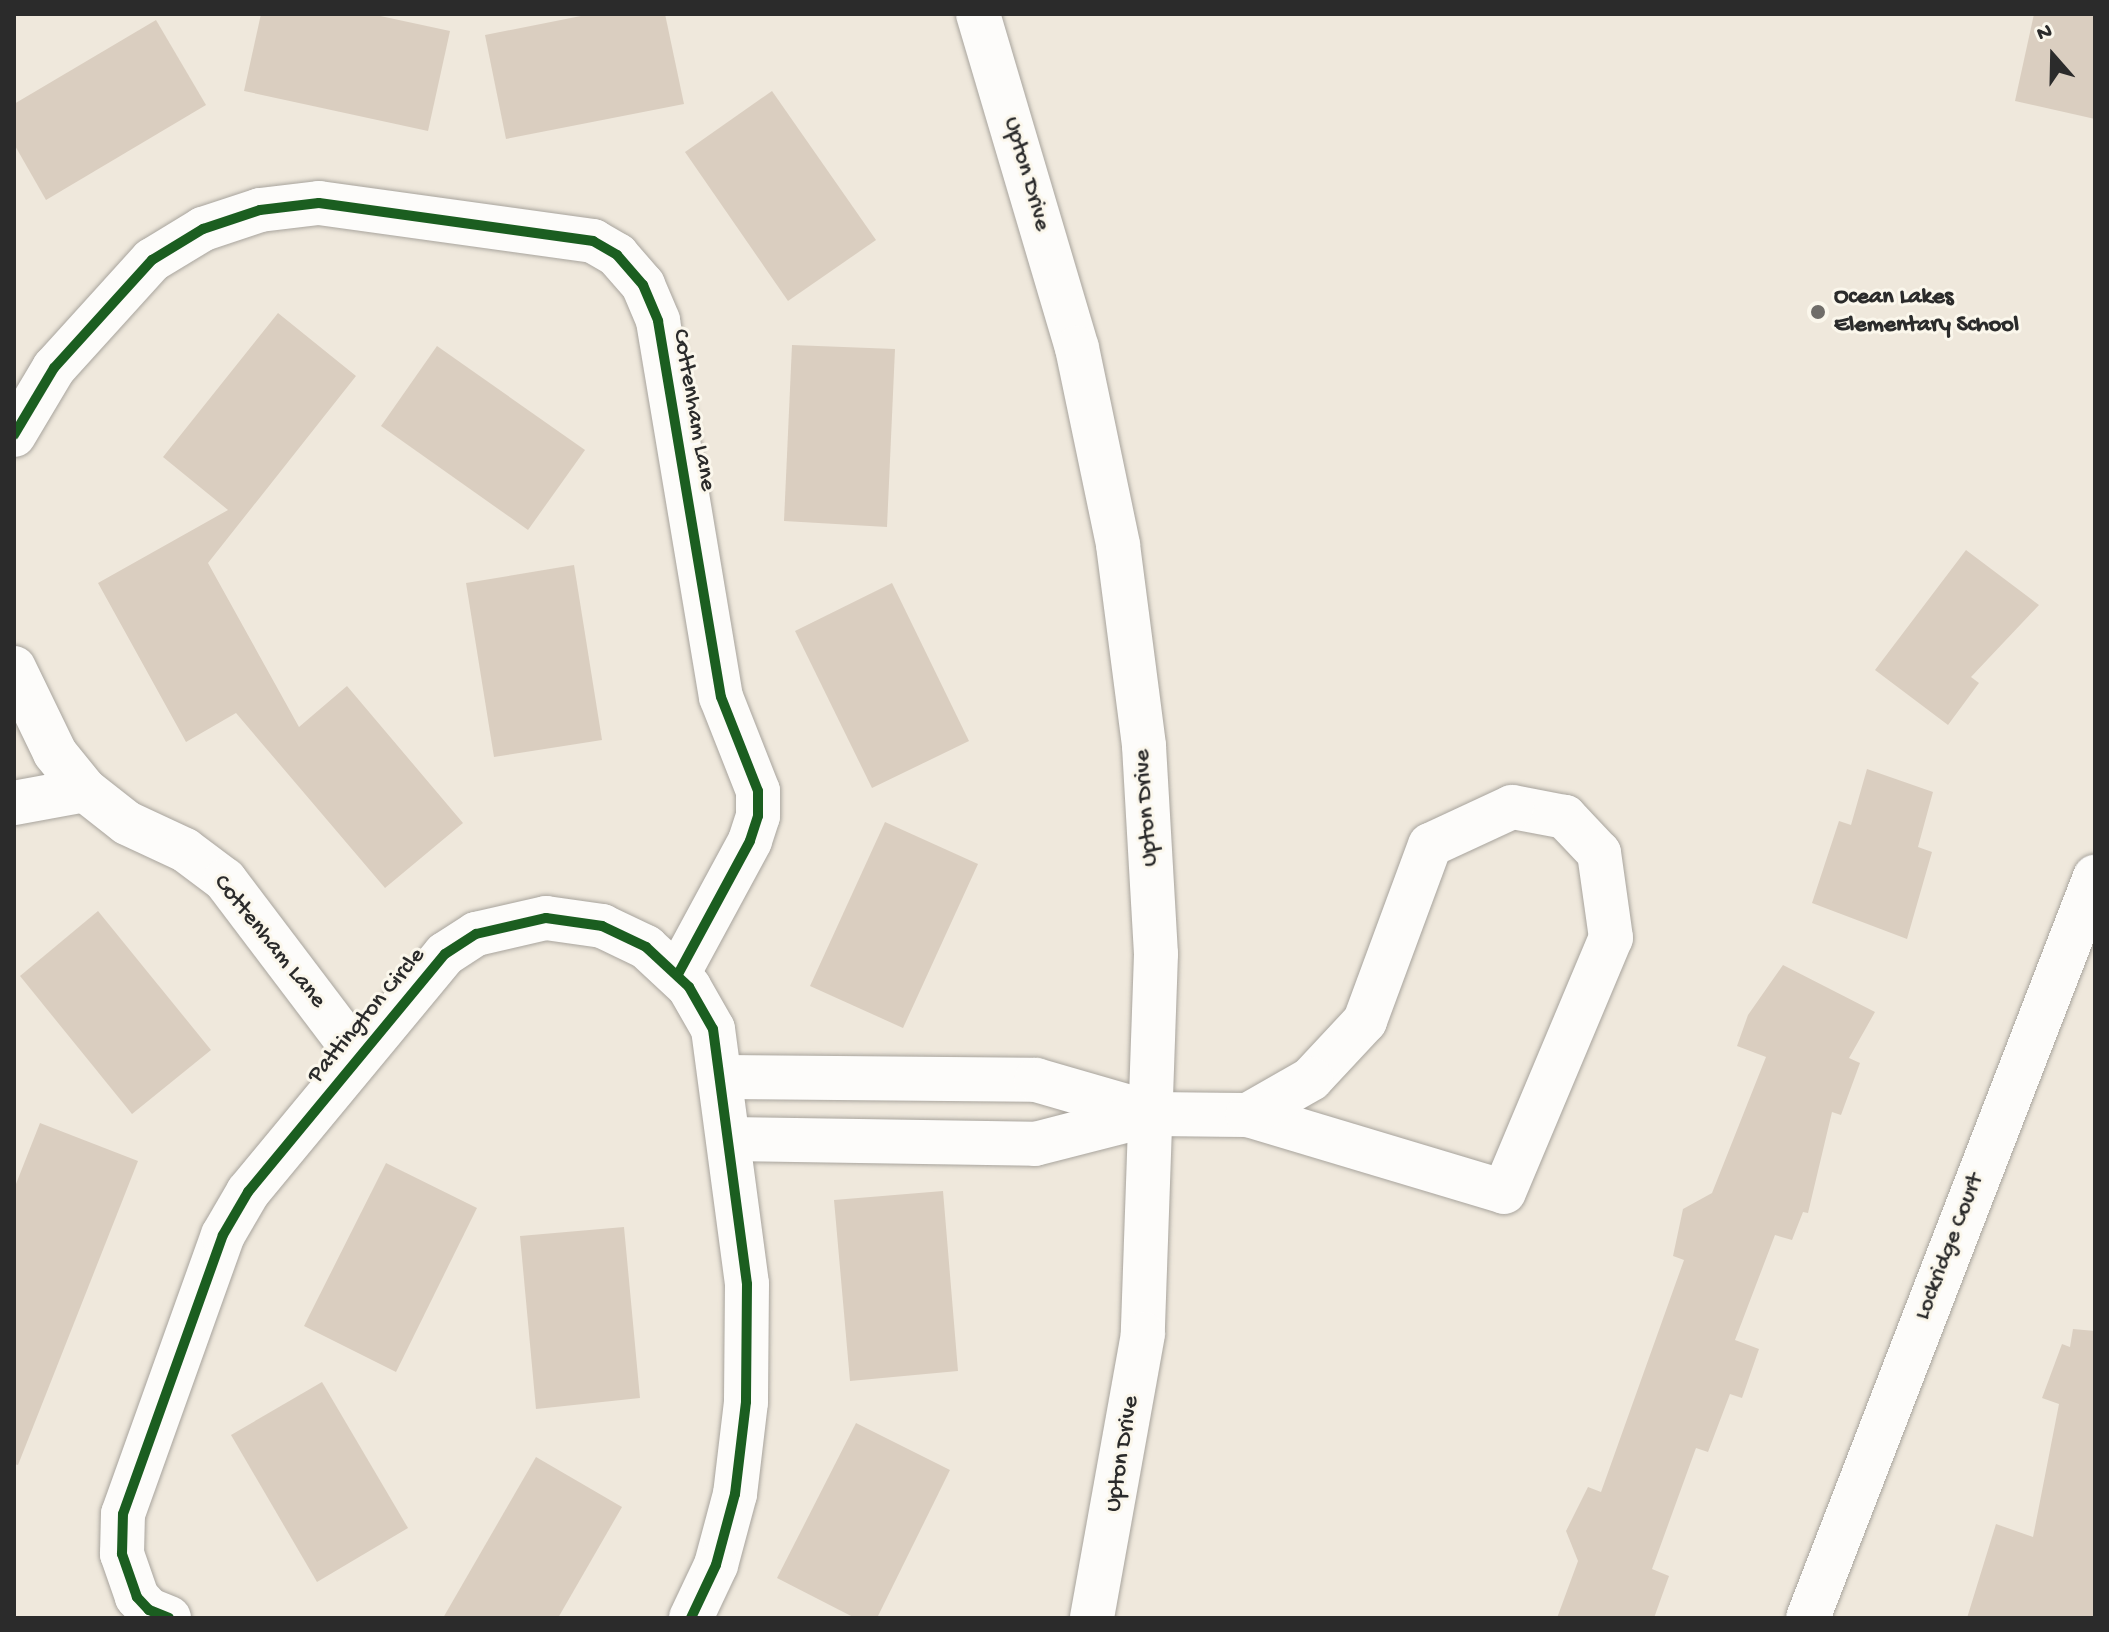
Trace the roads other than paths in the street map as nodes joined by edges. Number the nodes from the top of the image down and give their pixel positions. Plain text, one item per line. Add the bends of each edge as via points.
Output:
1 (978, 14) edge
2 (14, 435) edge
3 (14, 668) edge
4 (85, 790) junction
5 (14, 803) edge
6 (2095, 877) edge
7 (678, 974) junction
8 (358, 1056) junction
9 (721, 1077) junction
10 (1152, 1114) junction
11 (1248, 1115) junction
12 (731, 1139) junction
13 (169, 1618) edge
14 (691, 1618) edge
15 (1092, 1618) edge
16 (1808, 1618) edge

1 - 10 street, Upton Drive via 1077,348 1118,545 1144,746 1156,954
2 - 7 street, Cottenham Lane via 54,368 152,260 203,229 260,210 319,203 593,241 617,255 643,285 658,321 721,697 758,791 750,841
3 - 4 street, Cottenham Lane via 55,753
4 - 5 street
4 - 8 street, Cottenham Lane via 127,823 185,850 225,880
6 - 16 street, Lockridge Court
7 - 8 street, Pattington Circle via 646,947 602,926 546,918 510,922 476,934 445,954
7 - 9 street, Pattington Circle via 713,1029
8 - 13 street, Pattington Circle via 248,1192 223,1235 123,1514 122,1554 137,1597 149,1610
9 - 10 street via 1036,1080
9 - 12 street, Pattington Circle
10 - 11 street
10 - 12 street via 1035,1144
10 - 15 street, Upton Drive via 1143,1334
11 - 11 street via 1504,1192 1611,938 1599,853 1565,817 1512,807 1430,845 1365,1021 1311,1079
12 - 14 street, Pattington Circle via 747,1284 746,1402 735,1494 716,1565

